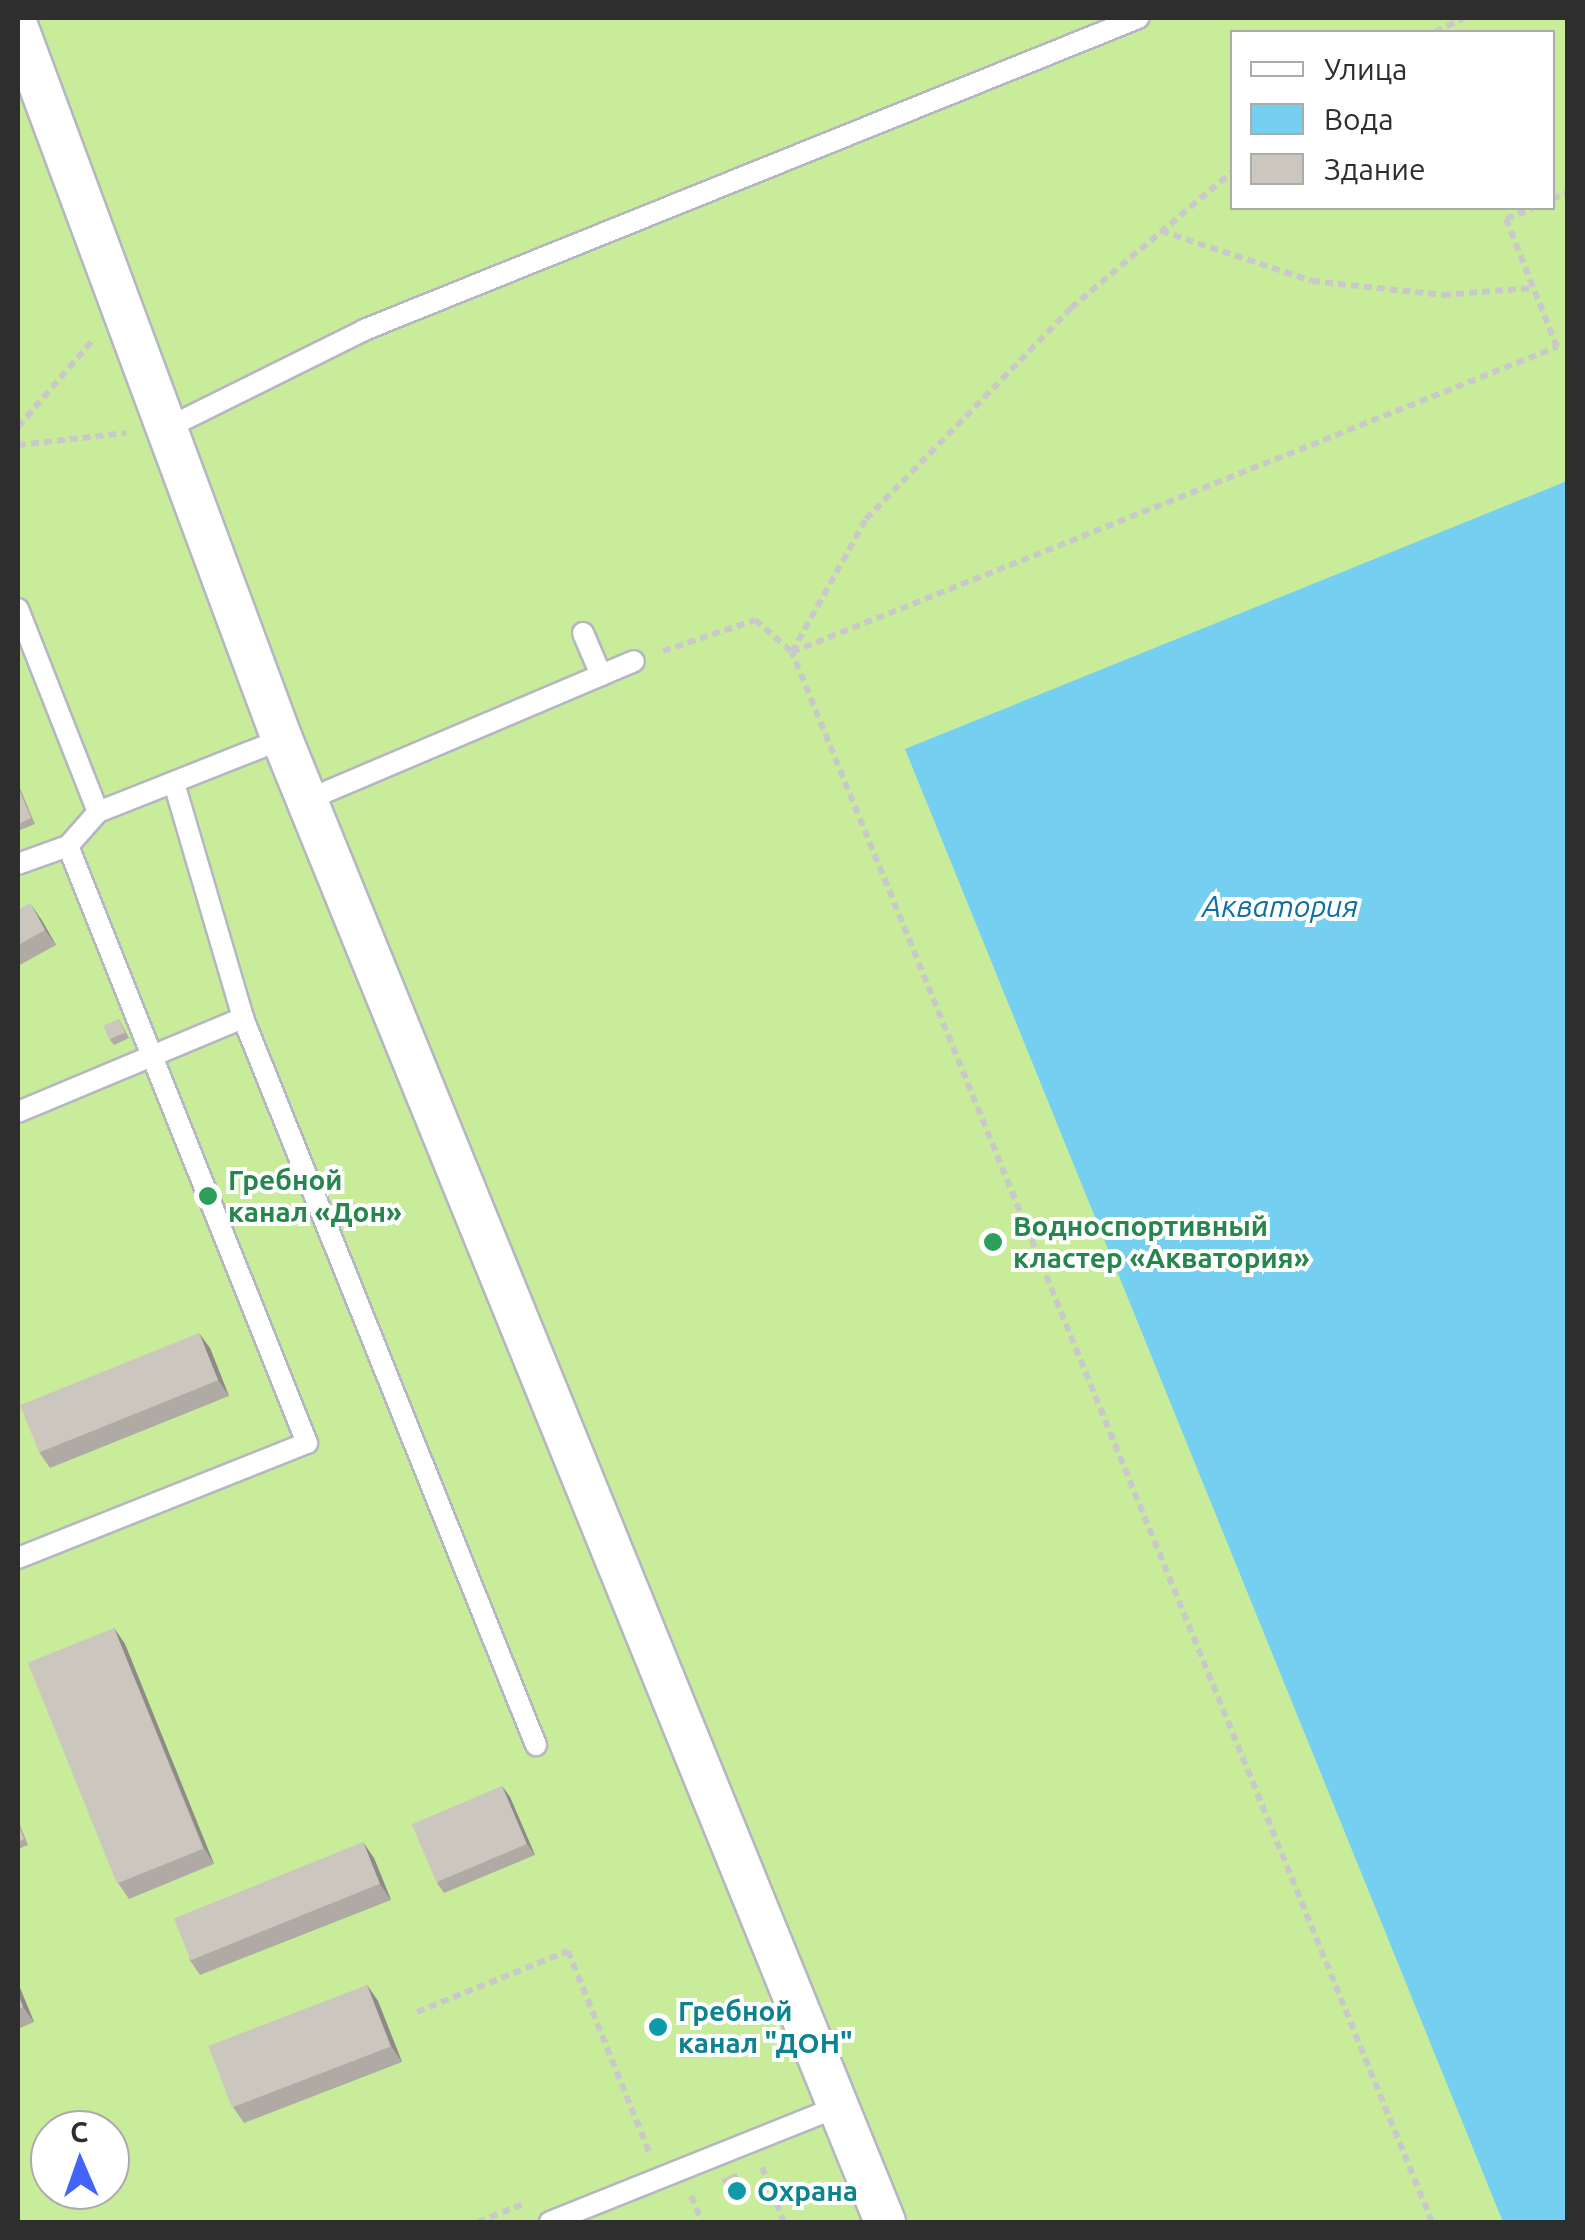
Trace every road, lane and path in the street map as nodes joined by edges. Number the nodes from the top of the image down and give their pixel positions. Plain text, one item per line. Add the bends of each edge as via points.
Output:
1 (1138, 18) edge
2 (1464, 18) edge
3 (18, 28) edge
4 (1439, 30) edge
5 (1230, 174) edge
6 (1528, 210) edge
7 (1160, 231) junction
8 (1533, 288) junction
9 (120, 310) junction
10 (18, 427) edge
11 (165, 429) junction
12 (18, 445) edge
13 (18, 609) edge
14 (583, 634) dead end
15 (792, 652) junction
16 (634, 661) joint
17 (600, 675) junction
18 (282, 739) junction
19 (174, 783) junction
20 (307, 800) junction
21 (98, 812) junction
22 (68, 846) junction
23 (18, 864) edge
24 (243, 1018) junction
25 (151, 1058) junction
26 (18, 1112) edge
27 (18, 1558) edge
28 (536, 1744) dead end
29 (417, 2012) dead end
30 (838, 2107) junction
31 (650, 2152) dead end
32 (550, 2222) edge
33 (885, 2222) edge
34 (1432, 2222) edge

1 - 11 lane via 364,330
2 - 4 path
3 - 9 street
5 - 7 path
6 - 8 path via 1506,219
7 - 8 path via 1312,280 1442,294
7 - 15 path via 1070,308 866,519
8 - 15 path via 1557,347
9 - 10 path
9 - 11 street
11 - 12 path
11 - 18 street
13 - 21 lane
14 - 17 lane
15 - 16 path via 756,620
15 - 34 path
16 - 17 lane
17 - 20 lane
18 - 19 lane
18 - 20 street
19 - 21 lane
19 - 24 lane
20 - 30 street
21 - 22 lane
22 - 23 lane
22 - 25 lane
24 - 25 lane
24 - 28 lane
25 - 26 lane
25 - 27 lane via 307,1443
29 - 31 path via 568,1951
30 - 32 lane
30 - 33 street

